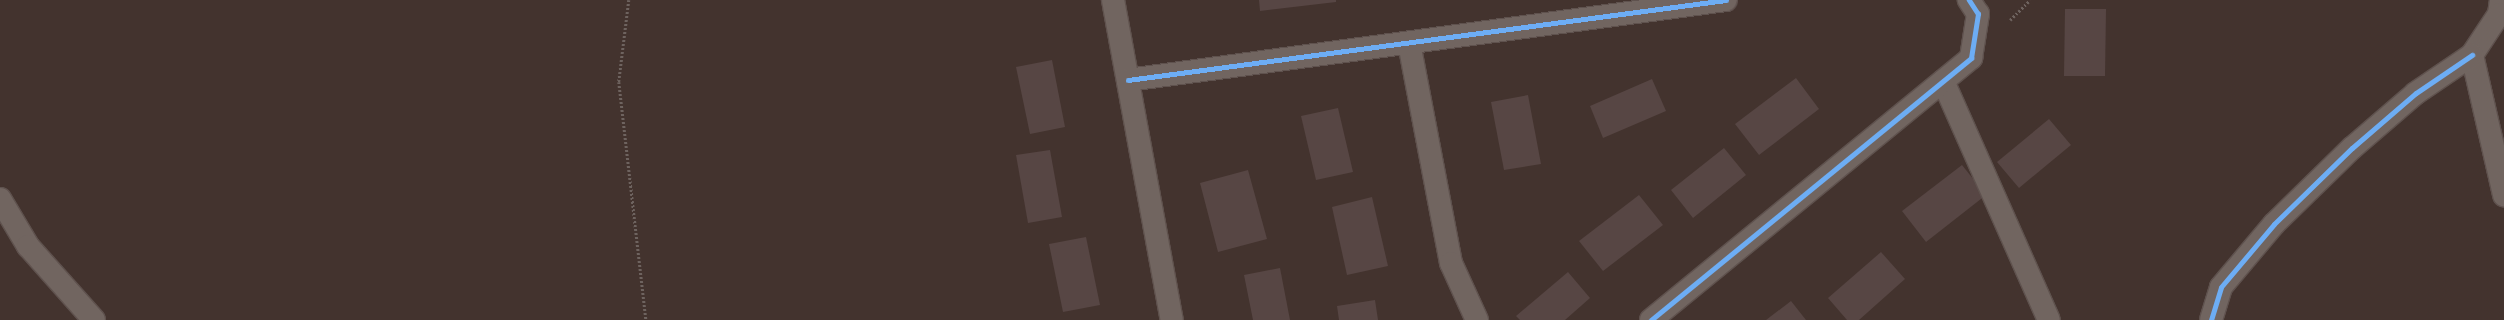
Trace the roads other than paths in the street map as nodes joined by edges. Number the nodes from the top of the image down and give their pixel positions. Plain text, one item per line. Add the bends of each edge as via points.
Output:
1 (1113, 0) edge
2 (1726, 0) edge
3 (1969, 0) edge
4 (2501, 0) edge
5 (1408, 43) junction
6 (2472, 54) junction
7 (1128, 80) junction
8 (1943, 81) junction
9 (2504, 195) edge
10 (0, 199) edge
11 (94, 320) edge
12 (1172, 320) edge
13 (1477, 320) edge
14 (1651, 320) edge
15 (2049, 320) edge
16 (2211, 320) edge

1 - 7 street
2 - 5 street
3 - 8 street via 1978,14 1971,58
4 - 6 street via 2499,14
5 - 7 street
5 - 13 street via 1451,263
6 - 9 street
6 - 16 street via 2416,93 2352,148 2274,224 2221,287
7 - 12 street
8 - 14 street
8 - 15 street
10 - 11 street via 28,246

